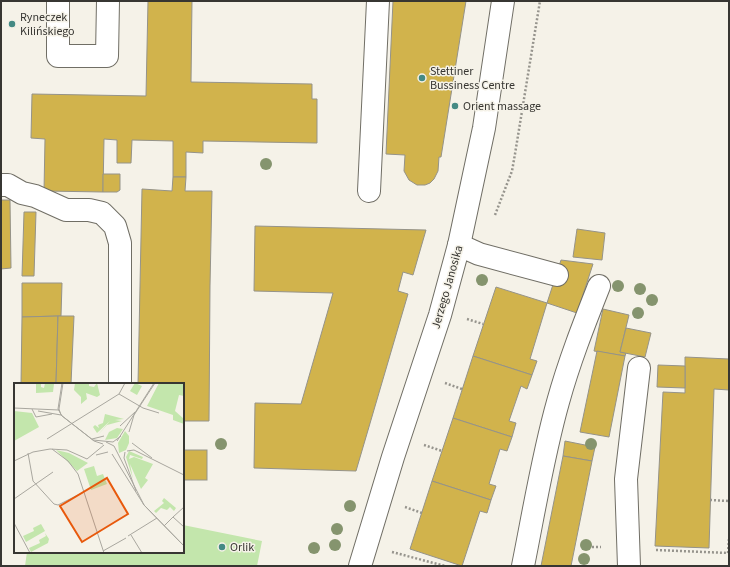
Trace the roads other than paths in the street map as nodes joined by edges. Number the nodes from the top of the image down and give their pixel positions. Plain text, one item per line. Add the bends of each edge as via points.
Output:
1 (58, 1) edge
2 (108, 1) edge
3 (378, 1) edge
4 (504, 1) edge
5 (1, 185) edge
6 (369, 191) dead end
7 (459, 245) junction
8 (557, 275) dead end
9 (598, 286) dead end
10 (639, 368) dead end
11 (120, 383) edge
12 (629, 557) edge
13 (371, 562) edge
14 (523, 566) edge

1 - 2 street via 58,56 107,56
3 - 6 street
4 - 7 street, Jerzego Janosika via 484,128
5 - 11 street via 8,185 66,210 102,213 115,226 120,243
7 - 8 street via 479,254
7 - 13 street, Jerzego Janosika via 440,315 393,457
9 - 14 street via 558,402
10 - 12 street via 626,479

